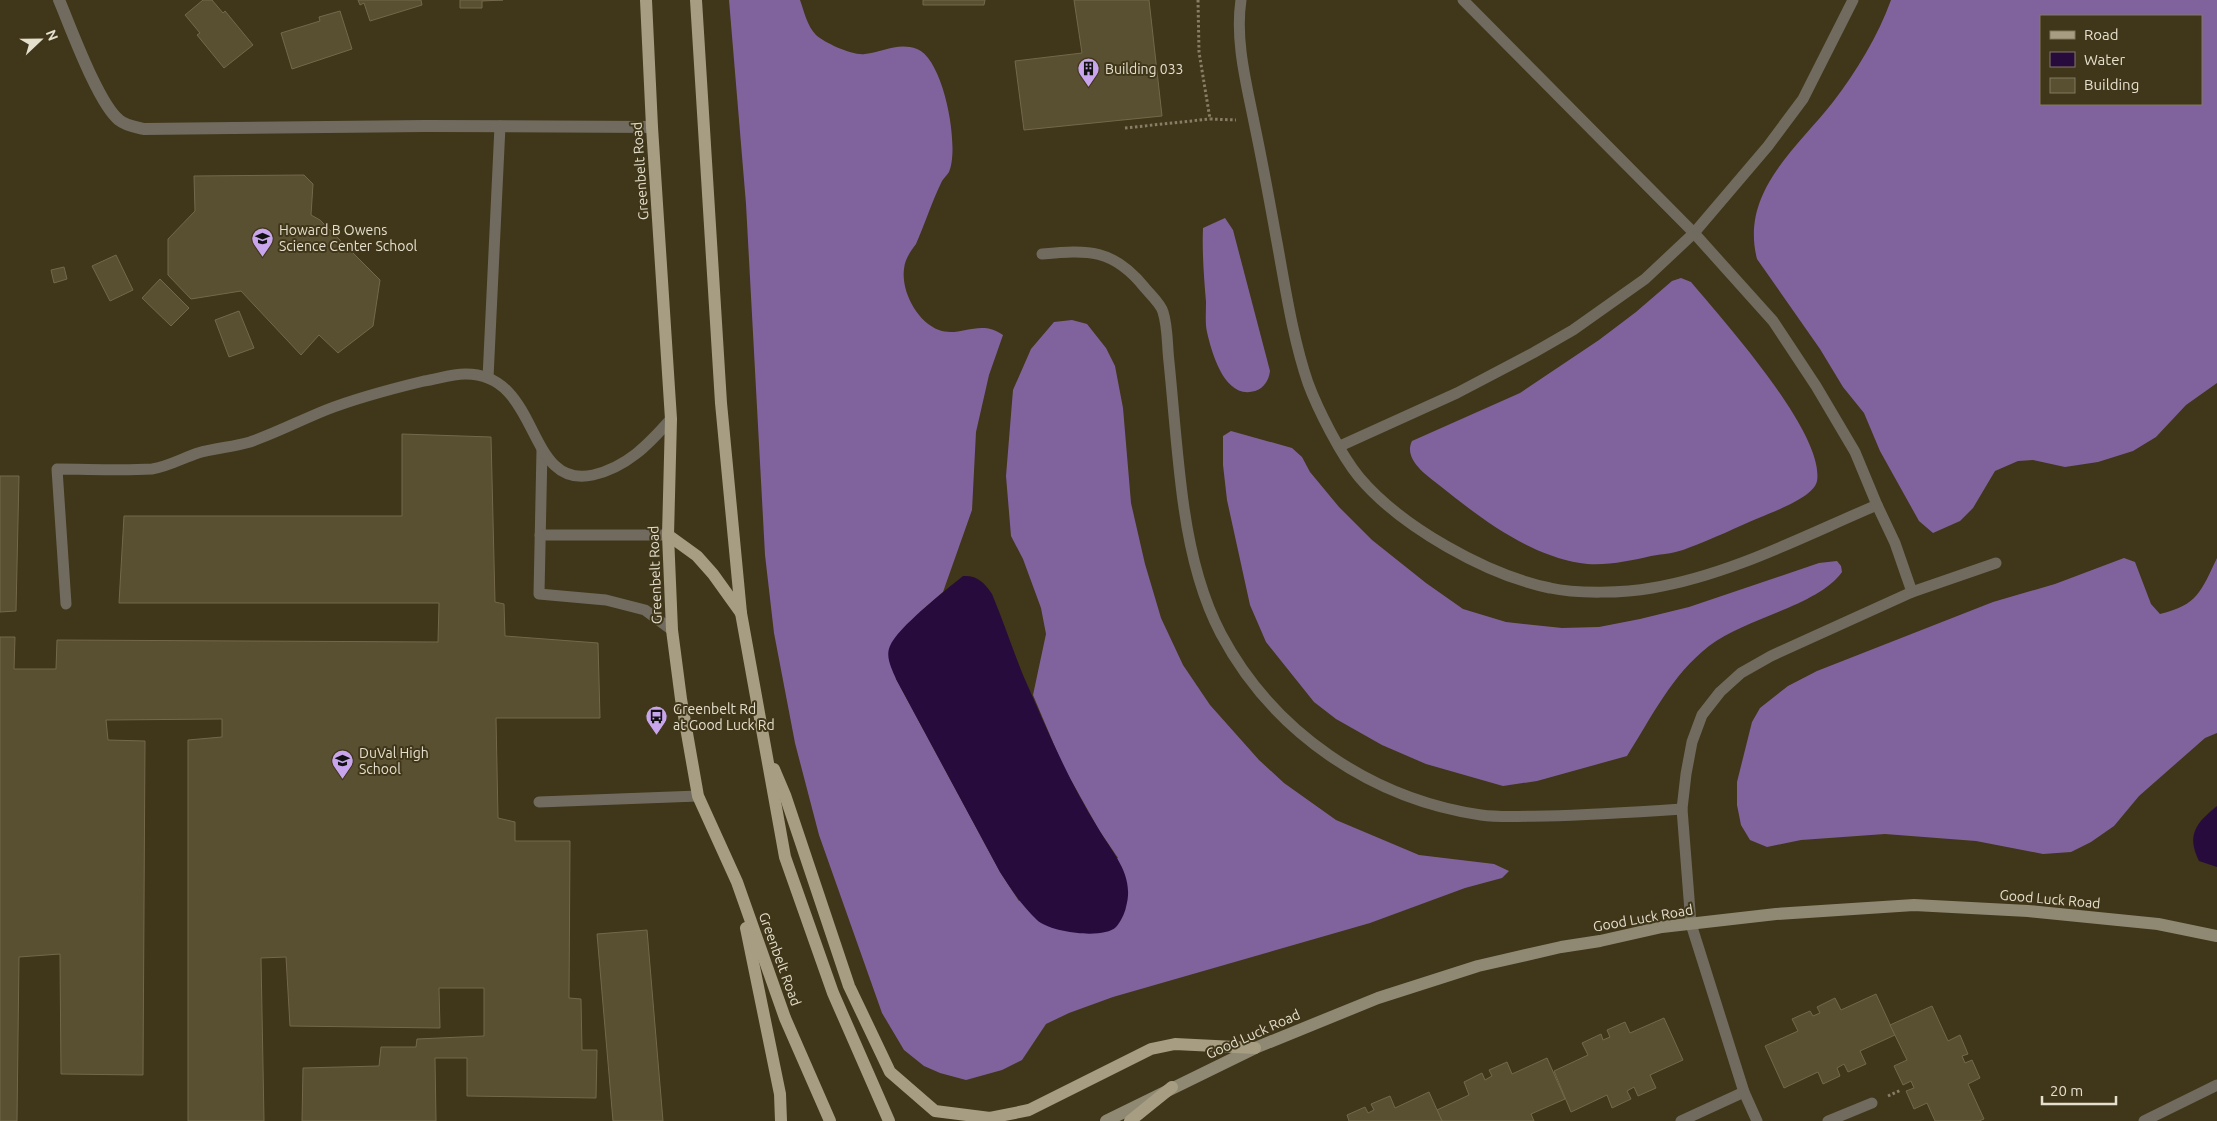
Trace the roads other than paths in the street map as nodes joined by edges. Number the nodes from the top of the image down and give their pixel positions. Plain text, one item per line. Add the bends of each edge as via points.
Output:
1 (59, 0) edge
2 (646, 0) edge
3 (696, 0) edge
4 (1241, 0) edge
5 (1463, 0) edge
6 (1853, 0) edge
7 (500, 126) junction
8 (652, 127) junction
9 (1694, 233) junction
10 (1042, 254) dead end
11 (488, 378) junction
12 (671, 419) junction
13 (1340, 446) junction
14 (542, 450) junction
15 (1877, 505) junction
16 (540, 535) junction
17 (668, 535) junction
18 (1996, 563) dead end
19 (1912, 592) junction
20 (66, 604) dead end
21 (741, 613) junction
22 (672, 630) junction
23 (764, 746) junction
24 (698, 796) junction
25 (539, 802) dead end
26 (1682, 809) junction
27 (736, 882) junction
28 (1691, 924) junction
29 (2217, 936) edge
30 (1255, 1048) junction
31 (2217, 1085) edge
32 (1172, 1087) junction
33 (1744, 1092) junction
34 (1872, 1103) dead end
35 (781, 1121) edge
36 (830, 1121) edge
37 (890, 1121) edge
38 (1106, 1121) edge
39 (1130, 1121) edge
40 (1681, 1121) edge
41 (1757, 1121) edge
42 (1828, 1121) edge
43 (2144, 1121) edge

1 - 7 street via 95,83 111,111 120,121 132,126 171,130
2 - 8 main road, Greenbelt Road
3 - 21 main road via 721,403
4 - 13 lane via 1242,54 1291,314 1306,374 1318,406
5 - 9 lane
6 - 9 lane via 1803,99 1768,146
7 - 8 street
7 - 11 lane
8 - 12 main road, Greenbelt Road
9 - 13 lane via 1645,279 1573,330 1457,393
9 - 15 lane via 1773,321 1855,452
10 - 26 lane via 1077,251 1116,260 1141,282 1163,310 1184,509 1200,580 1220,633 1262,694 1301,735 1374,783 1434,804 1479,814 1596,814
11 - 14 lane via 499,382 510,392
11 - 20 lane via 480,374 463,374 379,391 248,442 199,453 154,469 57,470
12 - 14 lane via 634,457 604,472 584,477 565,473 554,466
12 - 17 main road, Greenbelt Road
13 - 15 lane via 1359,476 1414,525 1493,569 1552,589 1650,589 1707,575
14 - 16 lane
15 - 19 lane via 1895,543
16 - 17 lane
16 - 22 lane via 540,594 606,600 645,610
17 - 21 main road via 697,556
17 - 22 main road, Greenbelt Road
18 - 19 lane
19 - 26 lane via 1771,656 1741,673 1720,692 1702,715 1692,742
21 - 23 main road
22 - 24 main road, Greenbelt Road
23 - 30 main road via 785,795 849,986 890,1072 936,1111 990,1118 1029,1110 1151,1049 1175,1044
23 - 37 main road via 785,857 833,993
24 - 25 lane
24 - 27 main road, Greenbelt Road
26 - 28 lane
27 - 35 main road via 780,1094
27 - 36 main road, Greenbelt Road via 785,1018
28 - 29 main road, Good Luck Road via 1776,914 1914,905 2038,912 2158,924
28 - 30 main road, Good Luck Road via 1662,927 1478,966 1378,998
28 - 33 lane
30 - 32 main road, Good Luck Road
31 - 43 lane
32 - 38 main road, Good Luck Road
32 - 39 main road
33 - 40 lane
33 - 41 lane
34 - 42 lane

